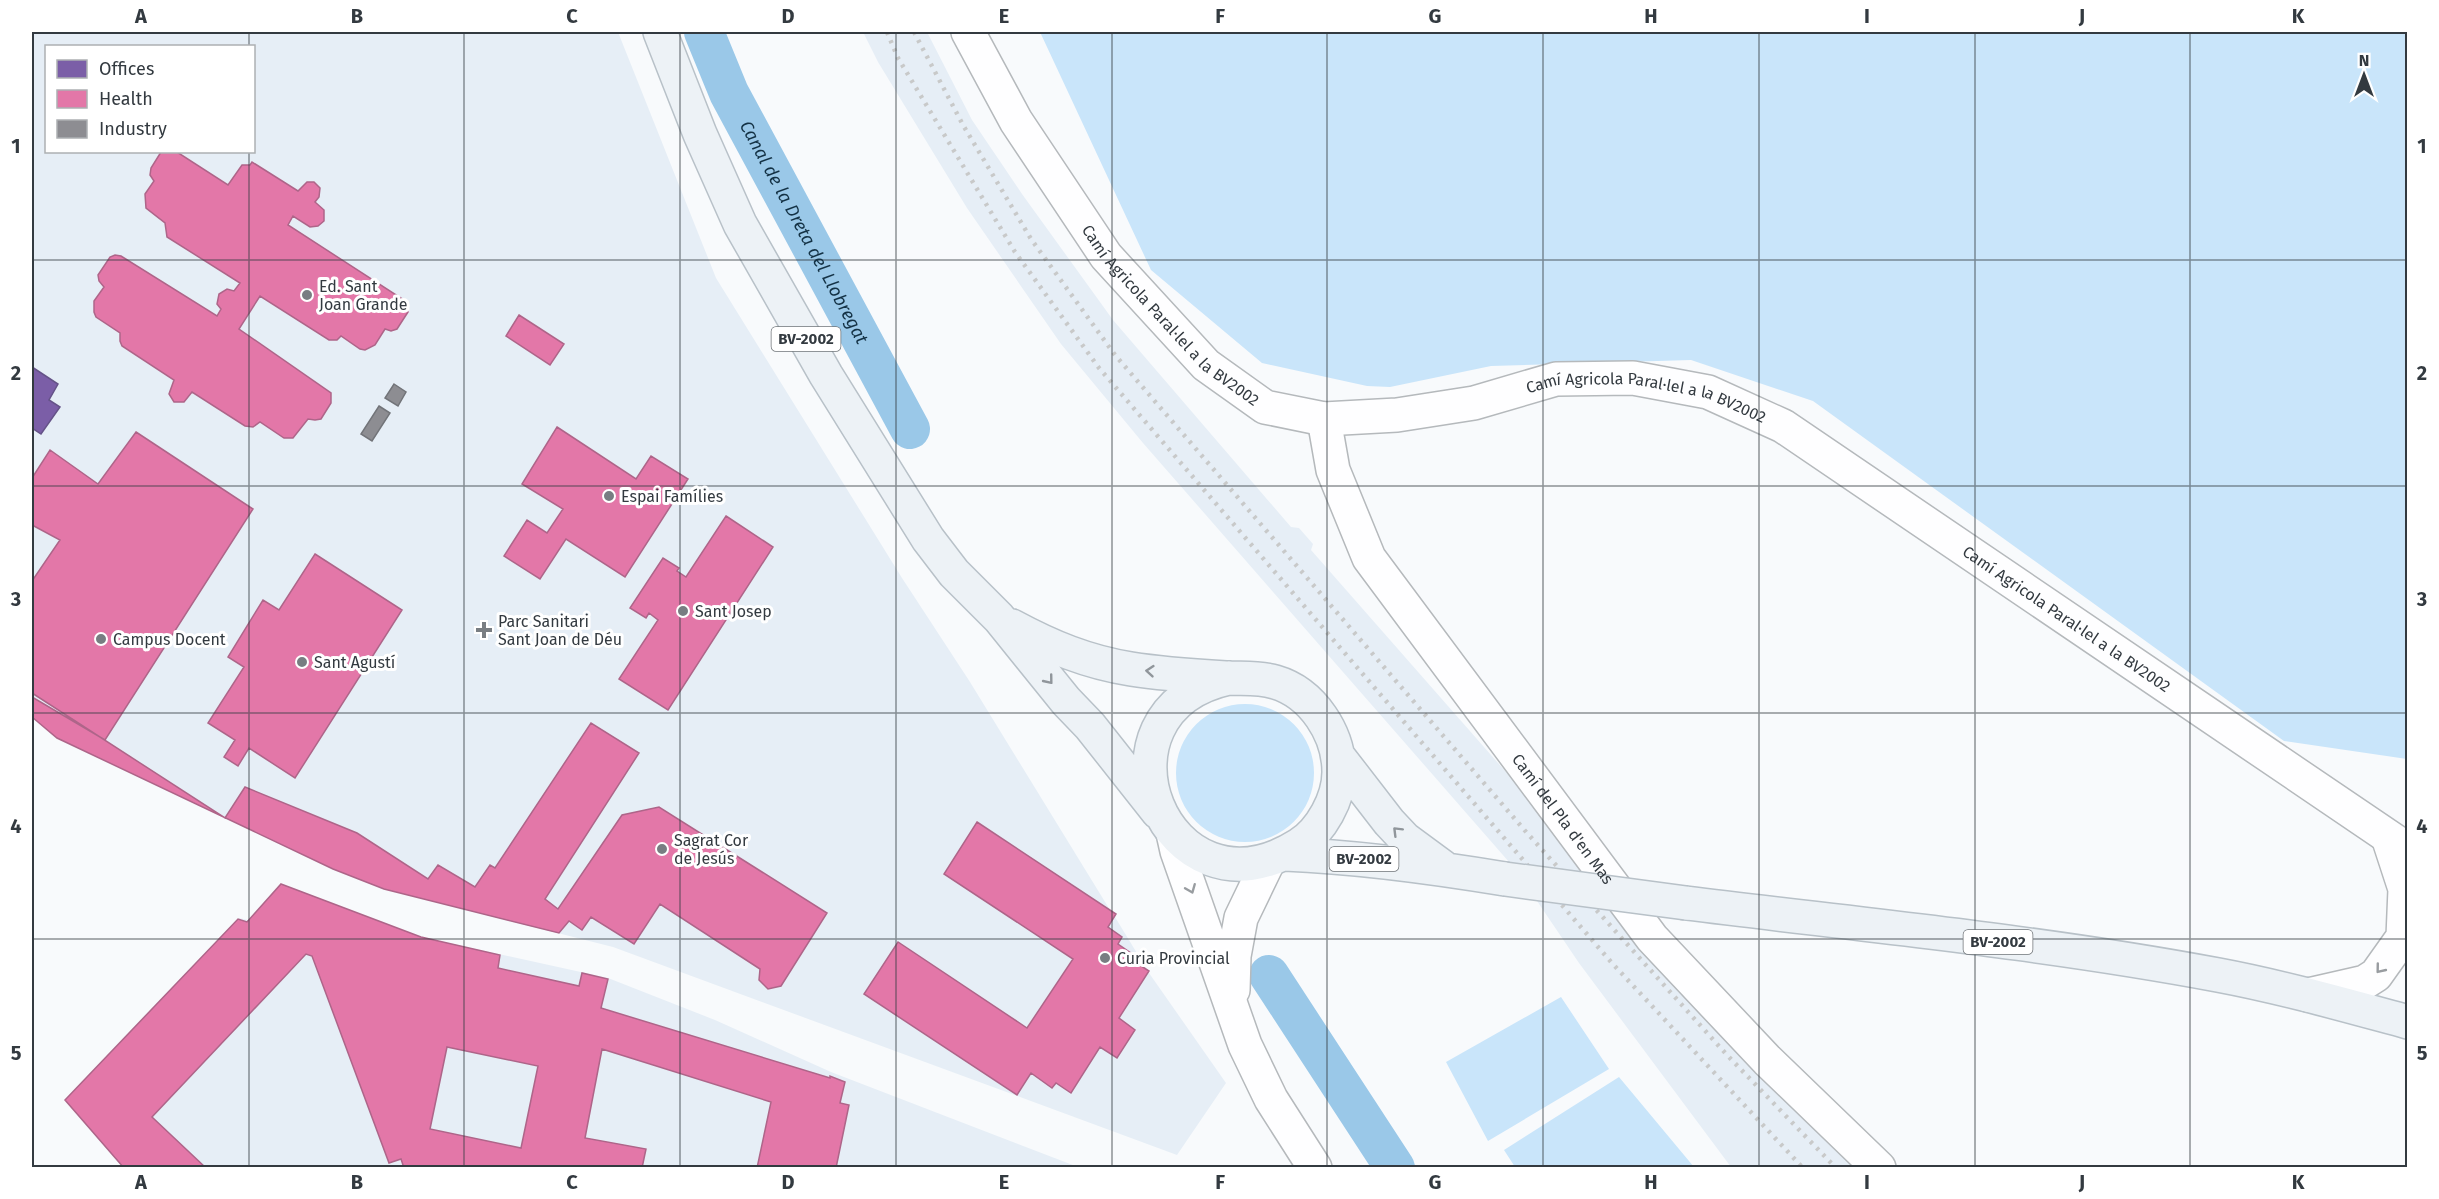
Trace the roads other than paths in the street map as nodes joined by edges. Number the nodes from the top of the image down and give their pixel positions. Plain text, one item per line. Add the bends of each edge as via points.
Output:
1 (660, 32) edge
2 (968, 32) edge
3 (1324, 419) junction
4 (999, 618) junction
5 (1229, 678) junction
6 (1338, 756) junction
7 (1166, 822) junction
8 (2398, 844) edge
9 (1276, 858) junction
10 (1443, 867) junction
11 (2308, 996) junction
12 (1234, 1010) junction
13 (2408, 1022) edge
14 (1315, 1167) edge
15 (1880, 1167) edge

1 - 4 main road, BV-2002 via 740,224 826,375 928,539 954,573
2 - 3 street, Camí Agricola Paral·lel a la BV2002 via 1016,121 1106,256 1206,366 1265,406
3 - 8 street, Camí Agricola Paral·lel a la BV2002 via 1398,415 1474,403 1556,379 1633,378 1708,392 1783,426
3 - 15 street, Camí del Pla d'en Mas via 1333,470 1369,558 1652,938 1767,1060
5 -> 4 main road, BV-2002 via 1132,669 1086,660 1043,643
4 -> 7 main road, BV-2002
5 - 6 main road via 1276,682 1302,695 1321,714
5 - 7 main road via 1212,682 1180,701 1154,739 1150,780
6 - 9 main road via 1339,774 1327,813 1304,842
10 -> 6 main road, BV-2002 via 1405,839
7 - 9 main road via 1198,853 1218,862 1251,864
7 -> 12 street
8 -> 11 street, Camí Agricola Paral·lel a la BV2002 via 2406,889 2403,937 2376,975 2365,982
9 - 10 main road, BV-2002 via 1342,856
9 - 12 street via 1241,918 1234,956
10 - 11 main road, BV-2002, bridge via 1505,879 2044,947 2218,975
11 - 13 main road, BV-2002
12 - 14 street via 1245,1045 1271,1099

